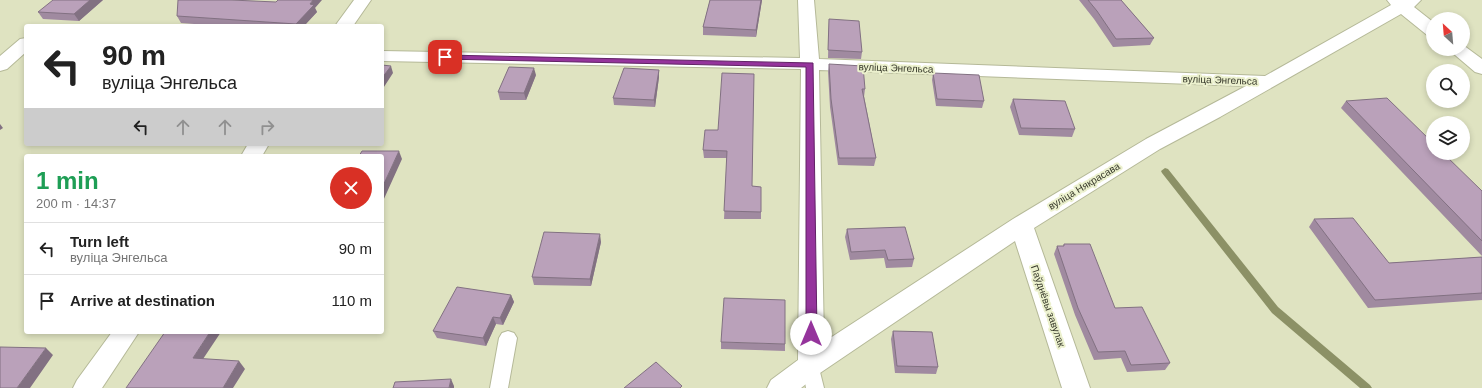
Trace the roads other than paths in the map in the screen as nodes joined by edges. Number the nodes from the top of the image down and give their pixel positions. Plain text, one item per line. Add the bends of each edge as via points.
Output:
1 (363, 0) edge
2 (806, 0) edge
3 (1403, 2) edge
4 (345, 24) edge
5 (1426, 24) edge
6 (0, 43) edge
7 (24, 43) edge
8 (24, 45) edge
9 (384, 56) edge
10 (1466, 56) edge
11 (810, 64) junction
12 (0, 65) edge
13 (1482, 68) edge
14 (1266, 83) junction
15 (1021, 225) junction
16 (125, 334) edge
17 (508, 338) dead end
18 (811, 365) junction
19 (87, 388) edge
20 (499, 388) edge
21 (781, 388) edge
22 (816, 388) edge
23 (1076, 388) edge

1 - 4 street
2 - 11 street
3 - 5 street
3 - 14 street, вуліца Някрасава
6 - 7 street
8 - 12 street
9 - 11 street, вуліца Энгельса
10 - 13 street
11 - 14 street, вуліца Энгельса
11 - 18 street
14 - 15 street, вуліца Някрасава via 1153,144
15 - 18 street, вуліца Някрасава
15 - 23 street, Паўднёвы завулак
16 - 19 street
17 - 20 lane
18 - 21 street, вуліца Някрасава
18 - 22 lane

